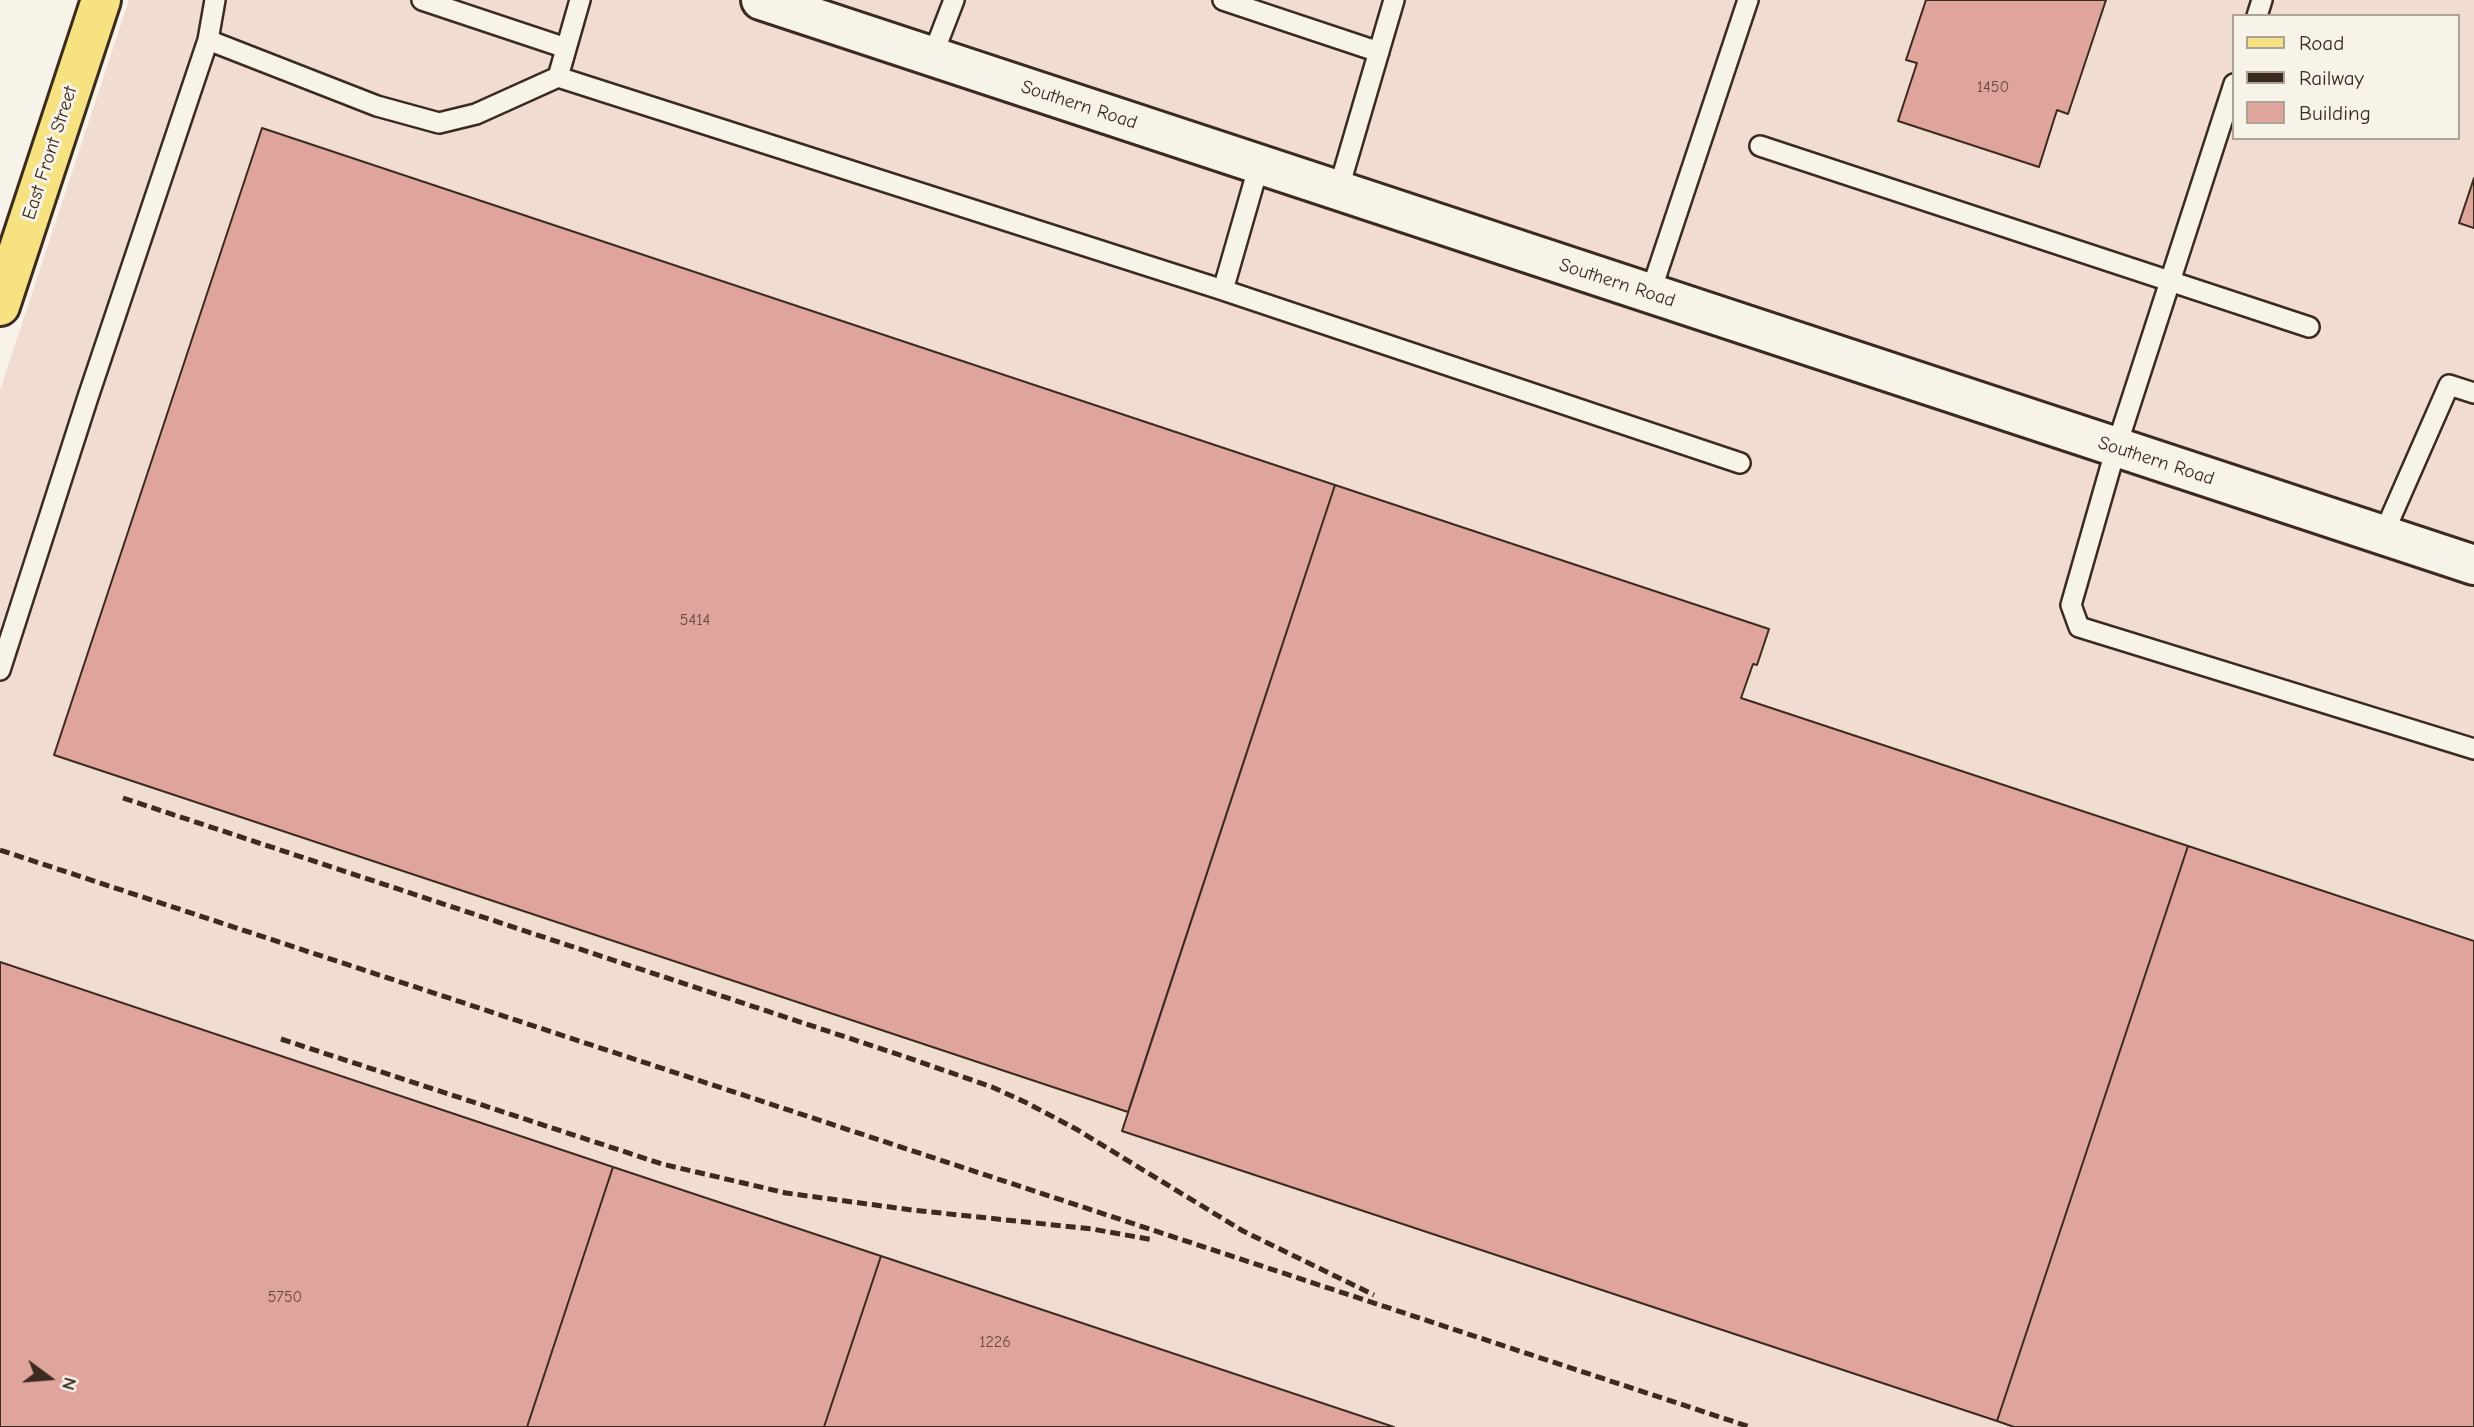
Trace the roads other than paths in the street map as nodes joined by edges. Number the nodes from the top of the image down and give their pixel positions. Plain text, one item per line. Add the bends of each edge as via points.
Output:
1 (101, 0) edge
2 (215, 0) edge
3 (422, 0) edge
4 (580, 0) edge
5 (762, 0) edge
6 (954, 0) edge
7 (1223, 0) edge
8 (1394, 0) edge
9 (1748, 0) edge
10 (208, 40) junction
11 (566, 48) junction
12 (1379, 52) junction
13 (932, 57) junction
14 (558, 77) junction
15 (2232, 90) edge
16 (1760, 146) dead end
17 (1259, 165) junction
18 (1338, 191) junction
19 (2170, 281) junction
20 (1223, 290) junction
21 (1650, 293) junction
22 (0, 306) edge
23 (2309, 327) dead end
24 (2474, 393) edge
25 (2116, 447) junction
26 (1740, 463) dead end
27 (2383, 535) junction
28 (2474, 565) edge
29 (0, 670) edge
30 (2474, 749) edge

1 - 22 main road, East Front Street
2 - 10 lane
3 - 11 lane
4 - 11 lane
5 - 13 street, Southern Road
6 - 13 lane
7 - 12 lane
8 - 12 lane
9 - 21 lane
10 - 14 lane via 377,106 439,123 476,114
10 - 29 lane
11 - 14 lane
12 - 18 lane
13 - 17 street, Southern Road
14 - 20 lane
15 - 19 lane
16 - 19 lane
17 - 18 street, Southern Road
17 - 20 lane
18 - 21 street, Southern Road
19 - 23 lane
19 - 25 lane
20 - 26 lane
21 - 25 street, Southern Road
24 - 27 lane via 2449,385
25 - 27 street, Southern Road
25 - 30 lane via 2071,605 2079,627
27 - 28 street, Southern Road

